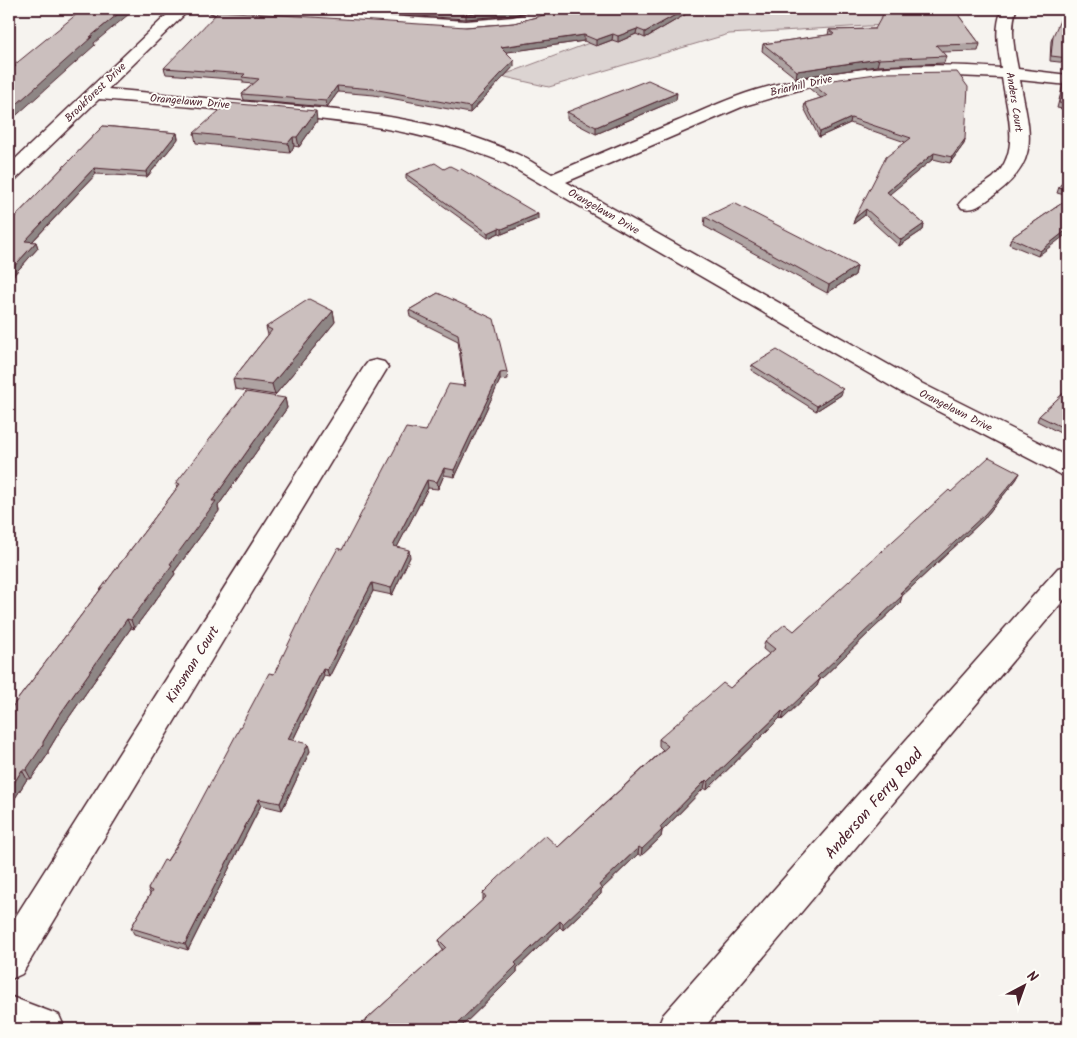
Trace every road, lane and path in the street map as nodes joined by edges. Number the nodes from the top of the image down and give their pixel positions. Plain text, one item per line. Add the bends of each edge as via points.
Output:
1 (182, 9) edge
2 (215, 9) edge
3 (562, 9) edge
4 (1009, 9) edge
5 (1010, 72) junction
6 (1068, 80) edge
7 (94, 93) junction
8 (9, 175) edge
9 (551, 181) junction
10 (969, 204) dead end
11 (376, 367) dead end
12 (1068, 468) edge
13 (1068, 576) edge
14 (9, 961) edge
15 (9, 1016) edge
16 (45, 1029) edge
17 (676, 1029) edge

1 - 7 street, Brookforest Drive
2 - 3 street via 466,26 514,22
4 - 5 street, Anders Court via 1004,36
5 - 6 street, Briarhill Drive
5 - 9 street, Briarhill Drive via 878,72 799,84 736,103
5 - 10 street, Anders Court via 1021,141 1020,154 1003,179
7 - 8 street, Brookforest Drive
7 - 9 street, Orangelawn Drive via 365,118 451,135 512,159
9 - 12 street, Orangelawn Drive via 910,387
11 - 14 street, Kinsman Court
13 - 17 street, Anderson Ferry Road
15 - 16 street

